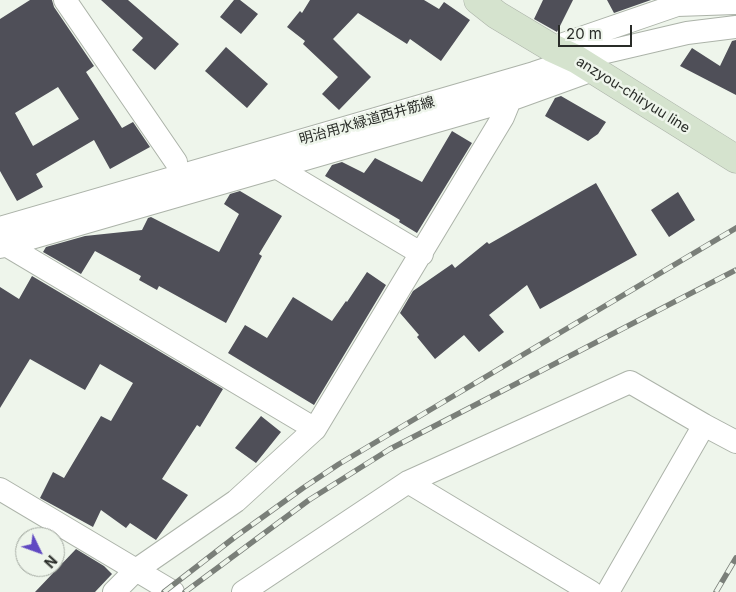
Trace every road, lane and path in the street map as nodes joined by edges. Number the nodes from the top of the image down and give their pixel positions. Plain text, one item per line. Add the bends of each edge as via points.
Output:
1 (65, 0) edge
2 (478, 0) edge
3 (675, 2) edge
4 (736, 3) edge
5 (736, 27) edge
6 (574, 59) junction
7 (510, 100) junction
8 (736, 159) edge
9 (176, 162) dead end
10 (276, 167) junction
11 (2, 240) edge
12 (422, 254) junction
13 (704, 425) junction
14 (315, 430) junction
15 (736, 442) edge
16 (408, 482) junction
17 (0, 490) edge
18 (136, 570) junction
19 (114, 592) edge
20 (173, 592) edge
21 (243, 592) edge
22 (591, 592) edge
23 (608, 592) edge

1 - 9 street
2 - 6 main road, anzyou-chiryuu line via 497,15
3 - 4 street
3 - 6 street
5 - 6 street, 明治用水緑道西井筋線 via 687,33
6 - 7 street
6 - 8 main road, anzyou-chiryuu line
6 - 11 street, 明治用水緑道西井筋線
7 - 10 street
7 - 12 street
10 - 11 street
10 - 12 street
11 - 14 street
12 - 14 street
13 - 15 street
13 - 16 street via 630,382
13 - 23 street
14 - 18 street via 236,501
16 - 21 street
16 - 22 street
17 - 18 street
18 - 19 street
18 - 20 street

